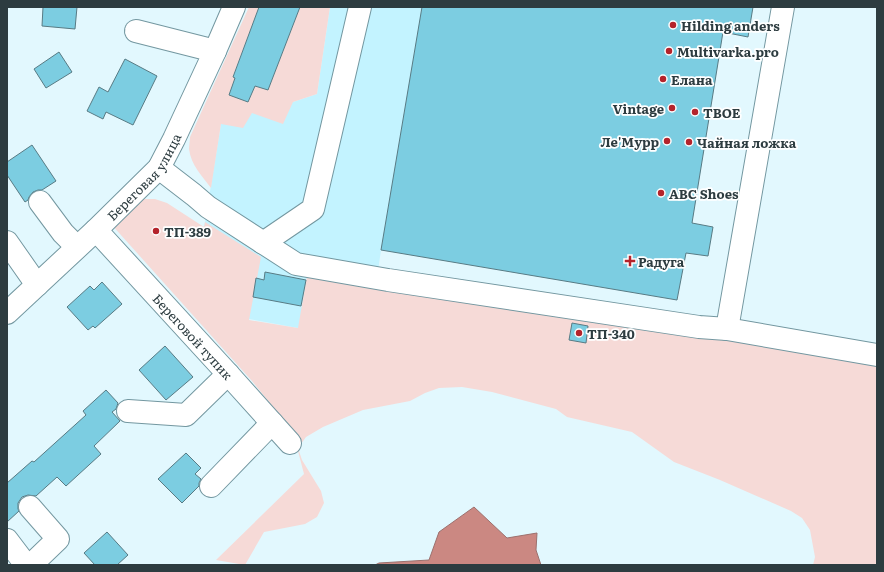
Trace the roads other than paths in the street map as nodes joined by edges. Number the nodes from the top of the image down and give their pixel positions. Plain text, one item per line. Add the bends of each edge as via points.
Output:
1 (234, 7) edge
2 (360, 7) edge
3 (784, 7) edge
4 (136, 31) dead end
5 (215, 51) junction
6 (159, 168) junction
7 (40, 202) dead end
8 (96, 230) junction
9 (7, 242) edge
10 (263, 243) junction
11 (77, 247) junction
12 (37, 285) junction
13 (7, 313) edge
14 (727, 328) junction
15 (877, 355) edge
16 (228, 374) junction
17 (128, 411) dead end
18 (272, 423) junction
19 (290, 443) dead end
20 (211, 486) dead end
21 (30, 507) dead end
22 (7, 540) edge
23 (26, 565) edge
24 (31, 565) edge

1 - 5 street, Береговая улица
2 - 10 street via 313,209
3 - 14 street
4 - 5 street
5 - 6 street, Береговая улица
6 - 8 street, Береговая улица
6 - 10 street via 208,207
7 - 11 street
8 - 11 street, Береговая улица
8 - 16 street, Береговой тупик
9 - 12 street
10 - 14 street via 296,264 699,327
11 - 12 street, Береговая улица
12 - 13 street, Береговая улица
14 - 15 street
16 - 17 street via 186,415
16 - 18 street, Береговой тупик
18 - 19 street, Береговой тупик
18 - 20 street
21 - 24 street via 58,539
22 - 23 street

